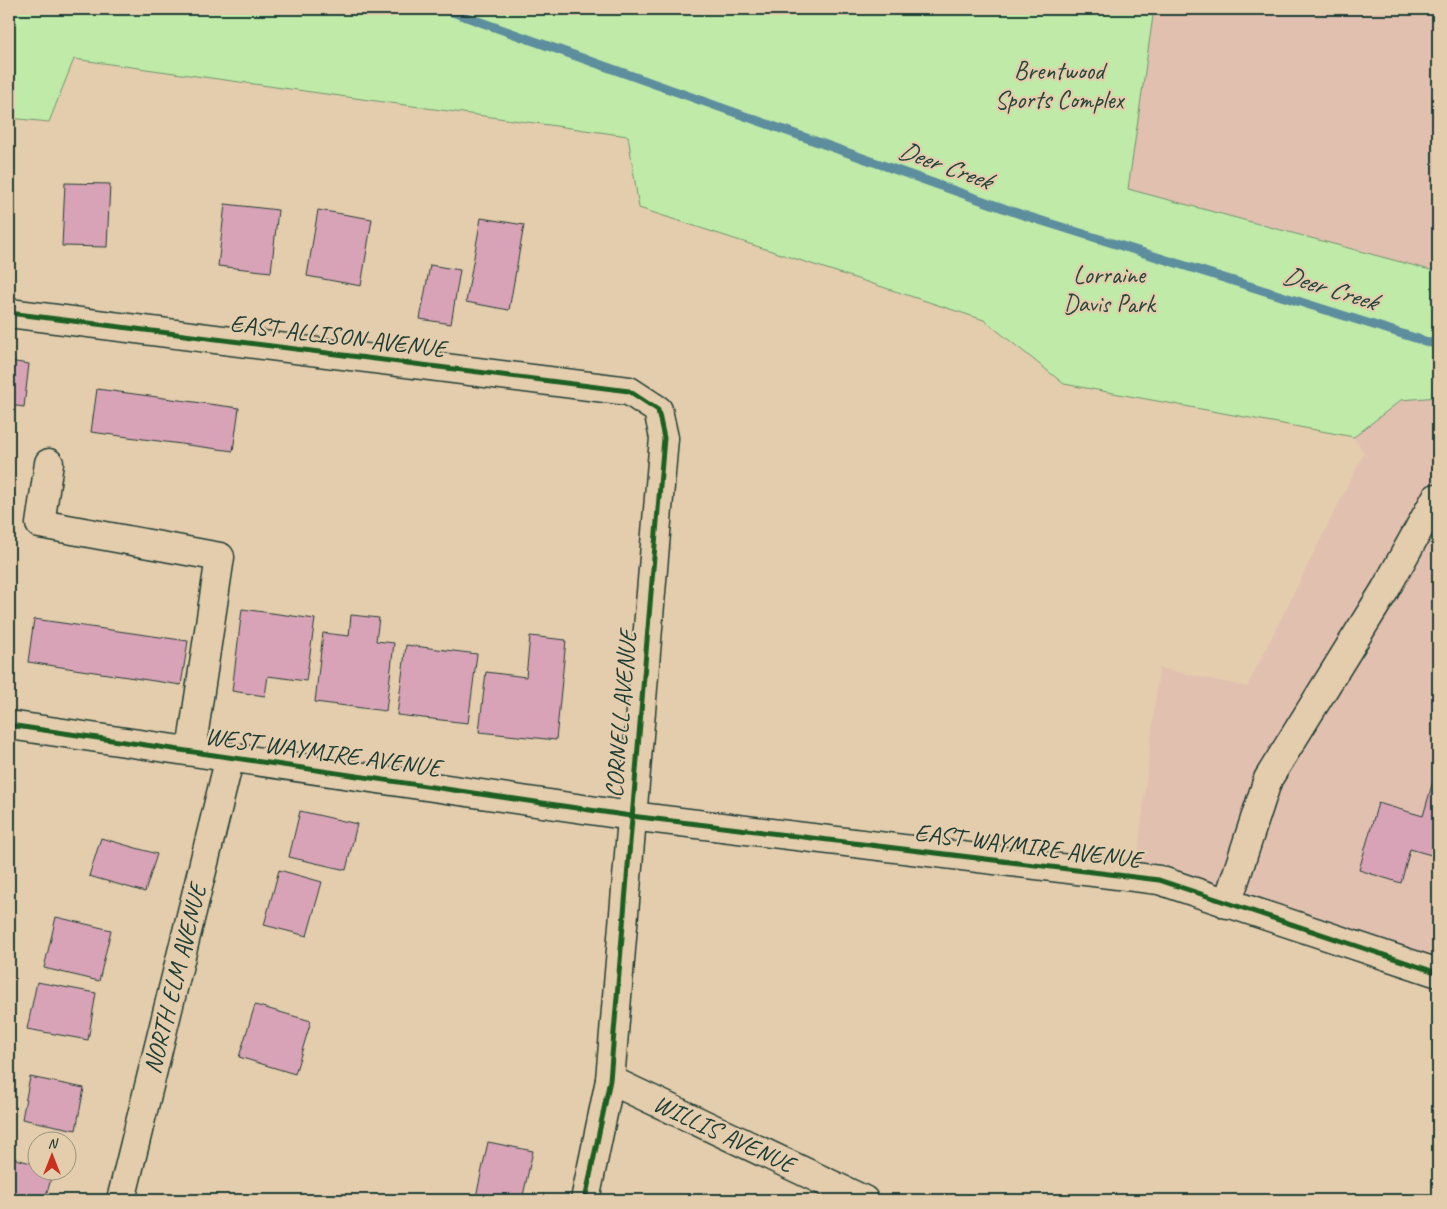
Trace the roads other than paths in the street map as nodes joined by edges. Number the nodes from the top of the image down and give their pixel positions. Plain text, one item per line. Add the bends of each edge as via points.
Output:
1 (9, 314) edge
2 (658, 410) joint
3 (49, 463) dead end
4 (1438, 499) edge
5 (9, 724) edge
6 (191, 751) junction
7 (230, 757) junction
8 (631, 816) junction
9 (1227, 904) junction
10 (1438, 973) edge
11 (610, 1080) junction
12 (121, 1200) edge
13 (586, 1200) edge
14 (864, 1200) edge

1 - 2 street, EAST ALLISON AVENUE via 629,392
2 - 8 street, CORNELL AVENUE via 664,438
3 - 6 street via 40,524 220,556
4 - 9 street via 1386,590 1268,779
5 - 6 street, WEST WAYMIRE AVENUE
6 - 7 street, WEST WAYMIRE AVENUE
7 - 8 street, WEST WAYMIRE AVENUE
7 - 12 street, NORTH ELM AVENUE
8 - 9 street, EAST WAYMIRE AVENUE via 1159,880
8 - 11 street, CORNELL AVENUE
9 - 10 street, EAST WAYMIRE AVENUE
11 - 13 street, CORNELL AVENUE
11 - 14 street, WILLIS AVENUE

